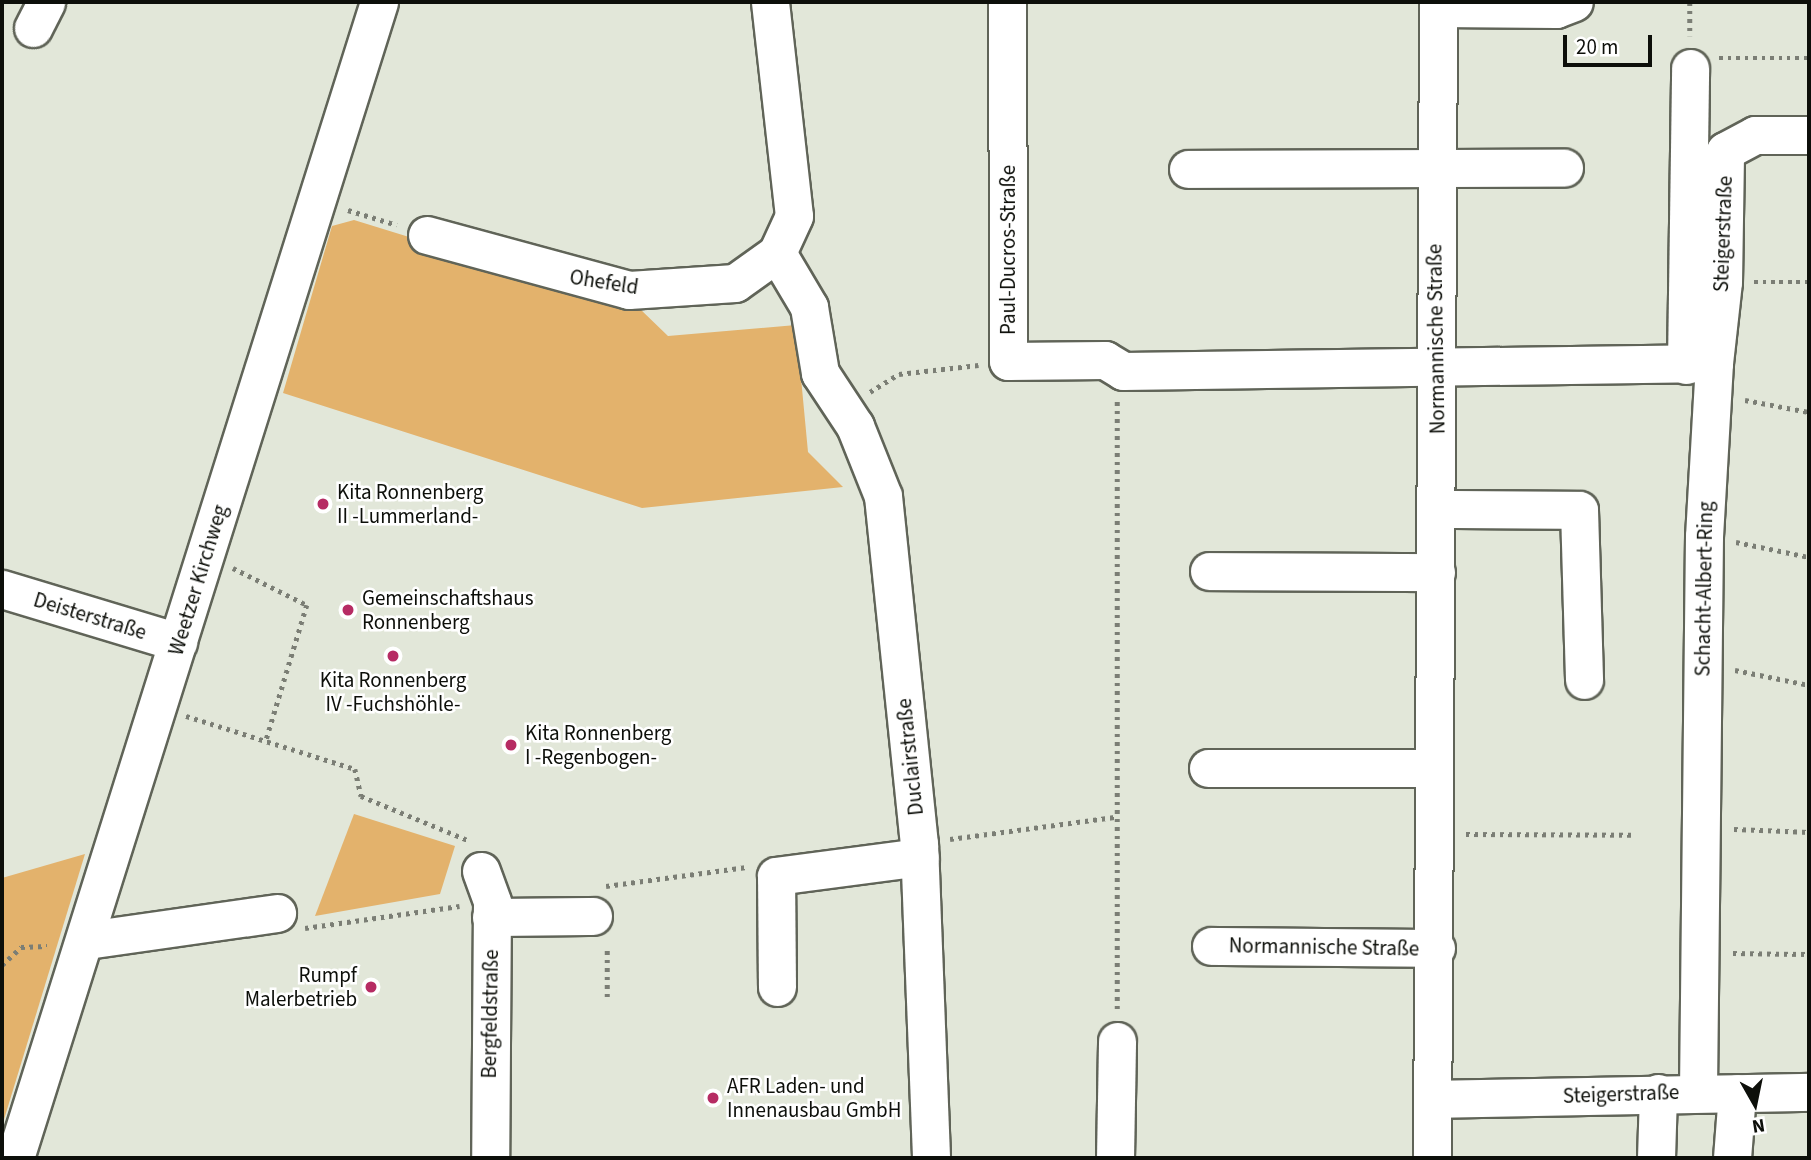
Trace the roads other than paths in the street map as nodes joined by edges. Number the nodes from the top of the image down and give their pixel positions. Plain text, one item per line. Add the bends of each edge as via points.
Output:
1 (379, 2) edge
2 (770, 2) edge
3 (1007, 2) edge
4 (1574, 2) edge
5 (1438, 5) edge
6 (1697, 63) road end
7 (1809, 135) edge
8 (1564, 168) dead end
9 (1188, 169) dead end
10 (1434, 170) junction
11 (428, 235) road end
12 (777, 253) junction
13 (1437, 371) junction
14 (1703, 374) junction
15 (1437, 509) junction
16 (1209, 571) dead end
17 (1436, 572) junction
18 (2, 589) edge
19 (178, 642) junction
20 (1584, 680) dead end
21 (1208, 768) dead end
22 (1433, 768) junction
23 (919, 850) junction
24 (481, 871) road end
25 (598, 901) road end
26 (276, 913) dead end
27 (491, 917) junction
28 (87, 940) junction
29 (1211, 946) dead end
30 (1436, 948) junction
31 (777, 987) dead end
32 (1117, 1041) road end
33 (1698, 1092) junction
34 (1809, 1092) edge
35 (1658, 1093) junction
36 (1737, 1093) junction
37 (1433, 1099) junction
38 (15, 1158) edge
39 (490, 1158) edge
40 (931, 1158) edge
41 (1115, 1158) edge
42 (1432, 1158) edge
43 (1656, 1158) edge
44 (1732, 1158) edge

1 - 19 street, Weetzer Kirchweg
2 - 12 street, Ohefeld via 794,216
3 - 13 street, Paul-Ducros-Straße via 1008,361 1105,360 1123,371
4 - 5 street, Normannische Straße via 1556,9
5 - 10 street, Normannische Straße
6 - 14 street
7 - 14 street, Steigerstraße via 1755,135 1725,151 1723,282
8 - 10 street
9 - 10 street
10 - 13 street, Normannische Straße
11 - 12 street, Ohefeld via 629,290 735,283
12 - 23 street, Duclairstraße via 809,307 820,373 855,426 883,496
13 - 14 street
13 - 15 street, Normannische Straße
14 - 33 street, Schacht-Albert-Ring
15 - 17 street, Normannische Straße
15 - 20 street via 1579,510
16 - 17 street
17 - 22 street, Normannische Straße
18 - 19 street, Deisterstraße
19 - 28 street, Weetzer Kirchweg
21 - 22 street
22 - 30 street, Normannische Straße
23 - 31 street via 776,876
23 - 40 street, Duclairstraße
24 - 27 street, Bergfeldstraße
25 - 27 street
26 - 28 street
27 - 39 street, Bergfeldstraße
28 - 38 street, Weetzer Kirchweg
29 - 30 street, Normannische Straße
30 - 37 street, Normannische Straße
32 - 41 street
33 - 35 street, Steigerstraße
33 - 36 street, Steigerstraße
34 - 36 street, Steigerstraße
35 - 37 street, Steigerstraße
35 - 43 street
36 - 44 street
37 - 42 street, Normannische Straße

